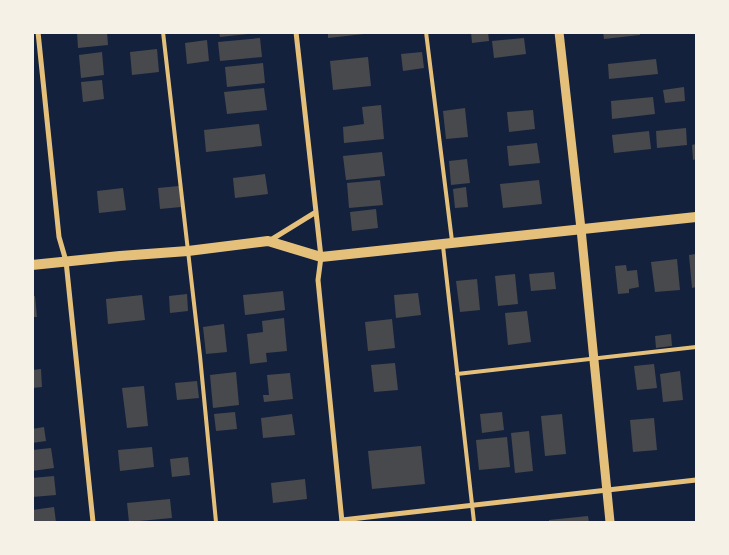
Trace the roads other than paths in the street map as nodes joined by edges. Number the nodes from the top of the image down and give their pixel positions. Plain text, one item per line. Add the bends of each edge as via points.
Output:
1 (38, 32) edge
2 (163, 32) edge
3 (296, 32) edge
4 (426, 32) edge
5 (559, 32) edge
6 (316, 212) junction
7 (696, 217) edge
8 (581, 229) junction
9 (268, 242) junction
10 (447, 243) junction
11 (188, 251) junction
12 (321, 257) junction
13 (66, 261) junction
14 (32, 265) edge
15 (696, 348) edge
16 (594, 359) junction
17 (457, 374) junction
18 (696, 480) edge
19 (606, 490) junction
20 (472, 506) junction
21 (342, 521) edge
22 (92, 522) edge
23 (216, 522) edge
24 (474, 522) edge
25 (610, 522) edge

1 - 13 street via 59,237
2 - 11 lane
3 - 6 street
4 - 10 lane
5 - 8 street
6 - 9 street
6 - 12 street
7 - 8 main road
8 - 10 main road
8 - 16 street
9 - 11 main road
9 - 12 main road
10 - 12 main road
10 - 17 lane
11 - 13 main road
11 - 23 lane
12 - 21 street via 318,280
13 - 14 main road
13 - 22 street
15 - 16 lane
16 - 17 lane
16 - 19 street
17 - 20 lane
18 - 19 street
19 - 20 street
19 - 25 street
20 - 21 street
20 - 24 lane

